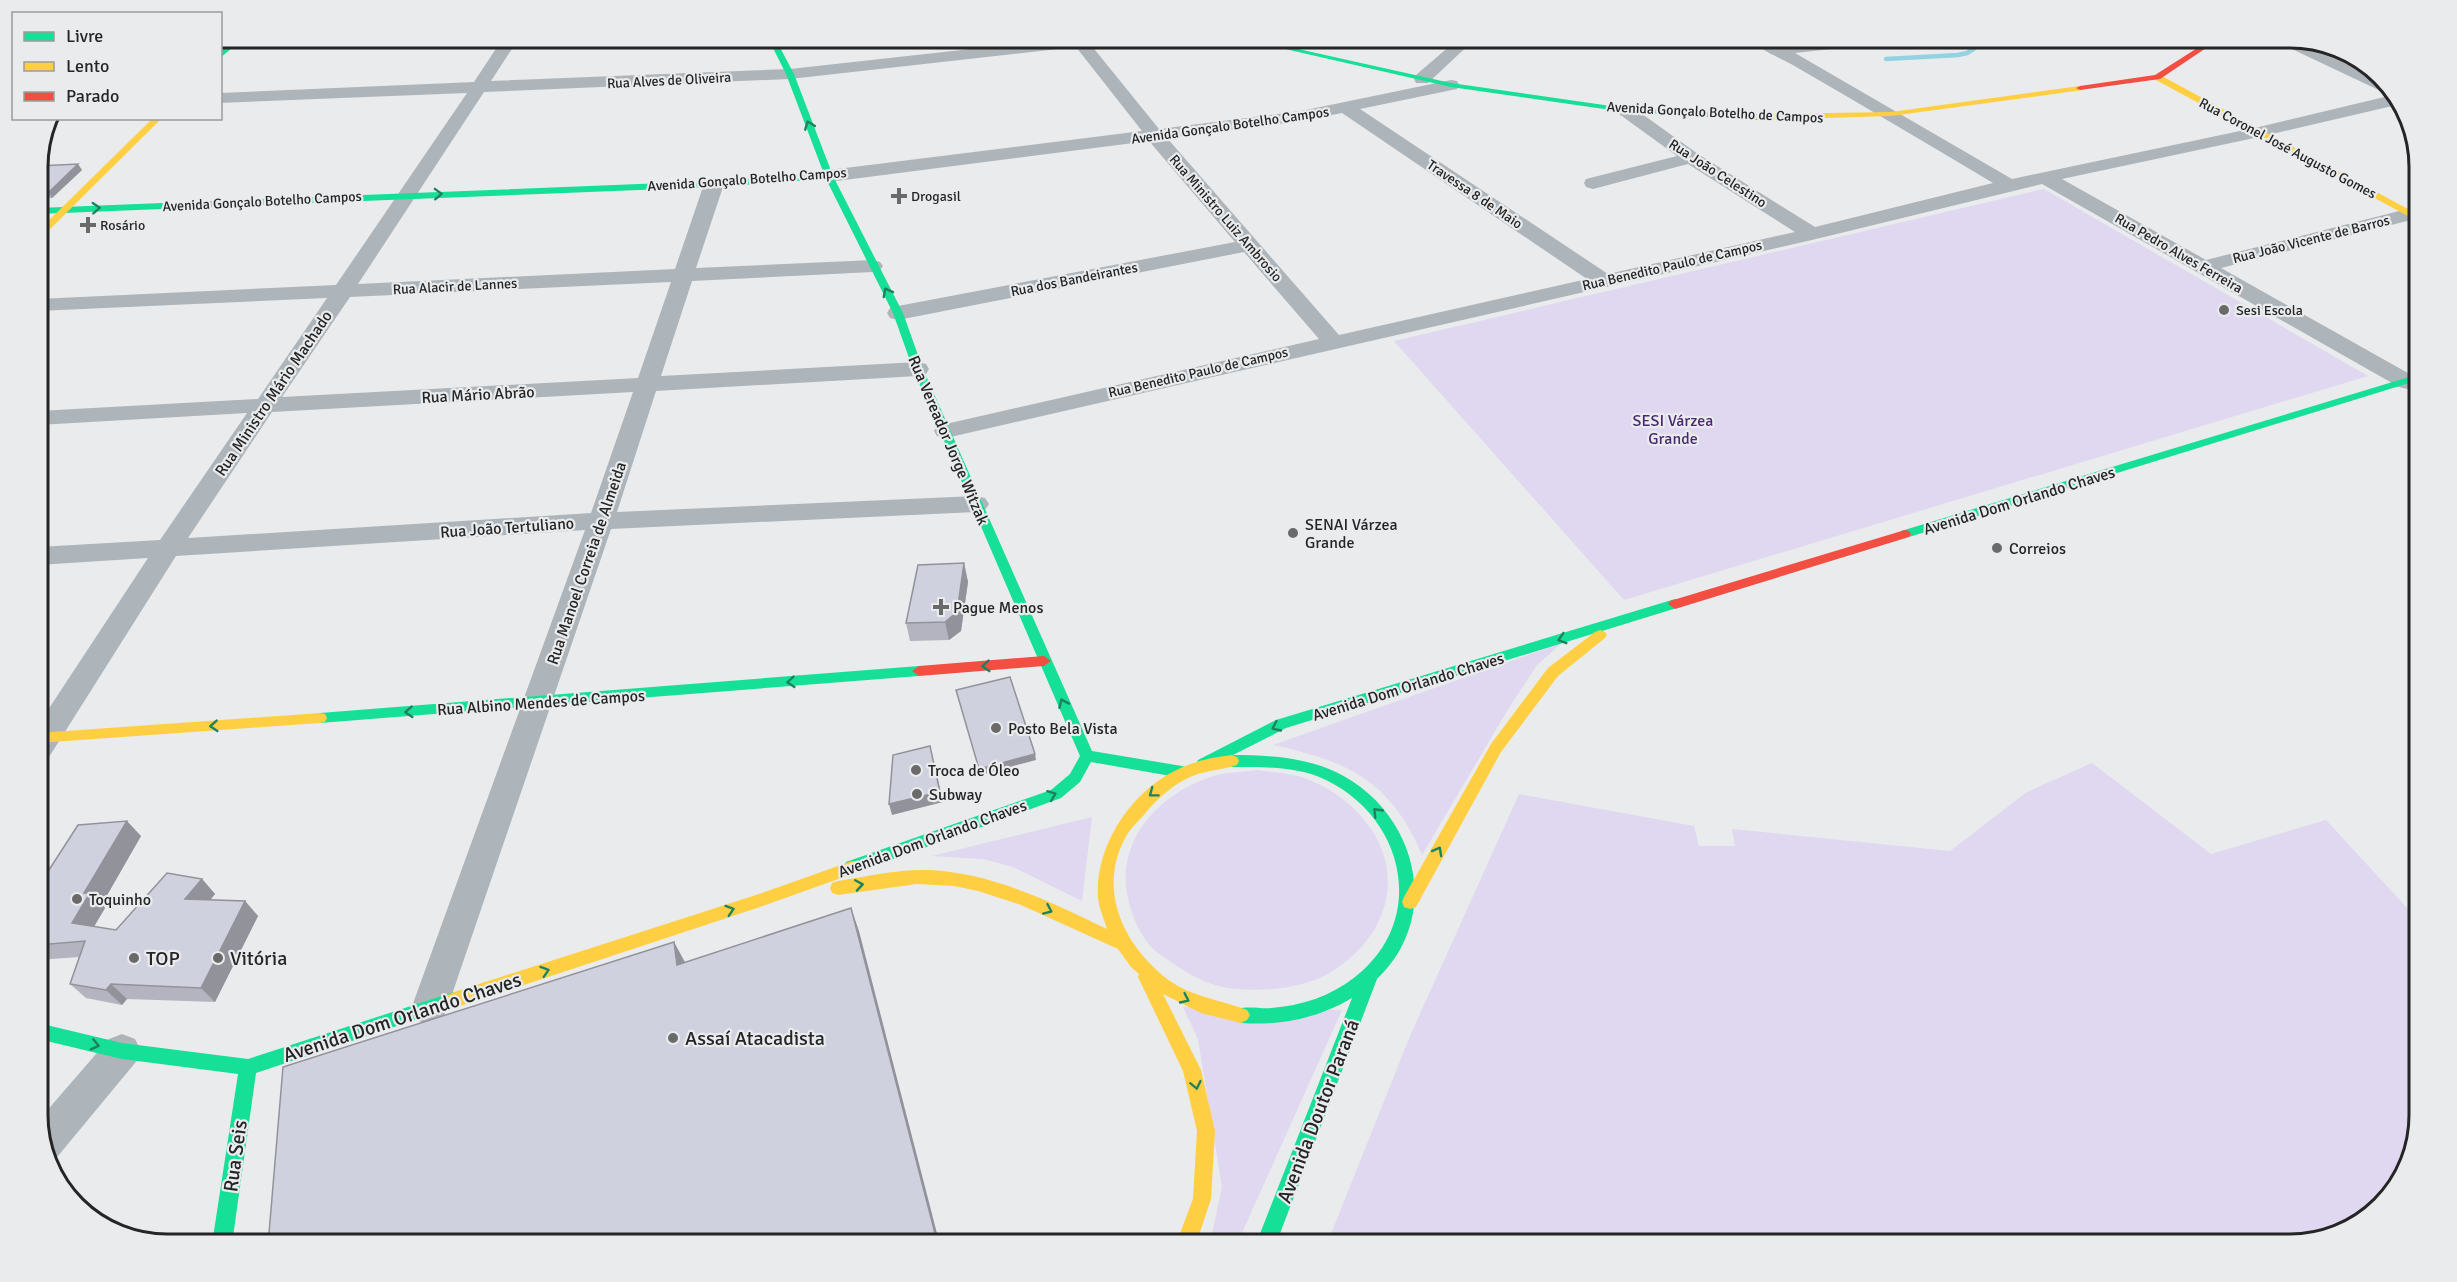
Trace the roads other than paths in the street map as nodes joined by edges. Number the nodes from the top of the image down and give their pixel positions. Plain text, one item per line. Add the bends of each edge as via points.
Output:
1 (504, 48) edge
2 (777, 48) edge
3 (1011, 48) edge
4 (1085, 48) edge
5 (1286, 48) edge
6 (1456, 48) edge
7 (1773, 48) edge
8 (1794, 48) edge
9 (2202, 48) edge
10 (2305, 49) edge
11 (1776, 50) junction
12 (790, 74) junction
13 (2157, 77) junction
14 (1422, 78) junction
15 (2372, 80) edge
16 (1451, 85) junction
17 (476, 89) junction
18 (222, 98) edge
19 (2389, 101) edge
20 (1347, 108) junction
21 (1625, 110) junction
22 (1892, 114) junction
23 (156, 120) edge
24 (2259, 132) junction
25 (1155, 136) junction
26 (1690, 158) junction
27 (829, 176) junction
28 (2046, 178) junction
29 (1593, 183) dead end
30 (714, 184) junction
31 (2009, 185) junction
32 (408, 195) junction
33 (66, 210) junction
34 (48, 211) edge
35 (2409, 211) edge
36 (2409, 217) edge
37 (48, 227) edge
38 (1812, 234) junction
39 (1250, 245) junction
40 (873, 266) junction
41 (2202, 267) junction
42 (682, 275) junction
43 (1604, 281) junction
44 (342, 291) junction
45 (48, 305) edge
46 (898, 313) junction
47 (1332, 341) junction
48 (918, 369) junction
49 (2409, 377) edge
50 (2409, 380) edge
51 (647, 385) junction
52 (265, 405) junction
53 (48, 417) edge
54 (945, 431) junction
55 (976, 504) junction
56 (601, 521) junction
57 (168, 548) junction
58 (48, 555) edge
59 (1623, 621) junction
60 (1044, 661) junction
61 (537, 703) junction
62 (48, 729) edge
63 (48, 740) edge
64 (1088, 756) junction
65 (1203, 764) junction
66 (1182, 772) junction
67 (759, 900) junction
68 (1410, 902) junction
69 (1118, 942) junction
70 (1145, 975) junction
71 (1369, 977) junction
72 (429, 1009) junction
73 (48, 1034) edge
74 (122, 1051) junction
75 (248, 1066) junction
76 (50, 1136) edge
77 (224, 1234) edge
78 (1190, 1234) edge
79 (1270, 1234) edge

1 - 17 street, Rua Ministro Mário Machado
2 - 12 street, Rua Vereador Jorge Witzak
3 - 12 street, Rua Alves de Oliveira
4 - 25 street, Rua Ministro Luiz Ambrosio
5 - 14 street, Avenida Gonçalo Botelho de Campos
6 - 14 street
7 - 11 street
8 - 11 street
9 - 13 street, Avenida Gonçalo Botelho de Campos
10 - 15 street
11 - 22 street
12 - 17 street, Rua Alves de Oliveira
27 -> 12 street, Rua Vereador Jorge Witzak
13 - 22 street, Avenida Gonçalo Botelho de Campos
13 - 24 street, Rua Coronel José Augusto Gomes
14 - 16 street, Avenida Gonçalo Botelho de Campos
16 - 20 street, Avenida Gonçalo Botelho Campos
16 - 21 street, Avenida Gonçalo Botelho de Campos
17 - 18 street, Rua Alves de Oliveira
17 - 32 street, Rua Ministro Mário Machado
19 - 24 street, Rua Benedito Paulo de Campos
20 - 25 street, Avenida Gonçalo Botelho Campos
20 - 43 street, Travessa 8 de Maio
21 - 22 street, Avenida Gonçalo Botelho de Campos via 1758,117
21 - 26 street, Rua João Celestino
22 - 31 street
23 - 33 street
24 - 28 street, Rua Benedito Paulo de Campos
24 - 35 street, Rua Coronel José Augusto Gomes
25 - 27 street, Avenida Gonçalo Botelho Campos
25 - 39 street, Rua Ministro Luiz Ambrosio
26 - 29 street
26 - 38 street, Rua João Celestino
27 - 30 street, Avenida Gonçalo Botelho Campos
27 - 40 street, Rua Vereador Jorge Witzak
28 - 31 street, Rua Benedito Paulo de Campos
28 - 41 street, Rua Pedro Alves Ferreira
32 -> 30 street, Avenida Gonçalo Botelho Campos
30 - 42 street, Rua Manoel Correia de Almeida
31 - 38 street, Rua Benedito Paulo de Campos
33 -> 32 street, Avenida Gonçalo Botelho Campos
32 - 44 street, Rua Ministro Mário Machado
33 - 34 street, Avenida Gonçalo Botelho Campos
33 - 37 street
36 - 41 street, Rua João Vicente de Barros
38 - 43 street, Rua Benedito Paulo de Campos
39 - 46 street, Rua dos Bandeirantes
39 - 47 street, Rua Ministro Luiz Ambrosio
40 - 42 street, Rua Alacir de Lannes
46 -> 40 street, Rua Vereador Jorge Witzak
41 - 49 street, Rua Pedro Alves Ferreira
42 - 44 street, Rua Alacir de Lannes
42 - 51 street, Rua Manoel Correia de Almeida
43 - 47 street, Rua Benedito Paulo de Campos
44 - 45 street, Rua Alacir de Lannes
44 - 52 street, Rua Ministro Mário Machado
46 - 48 street, Rua Vereador Jorge Witzak
47 - 54 street, Rua Benedito Paulo de Campos
48 - 51 street, Rua Mário Abrão
48 - 54 street, Rua Vereador Jorge Witzak
50 - 59 street, Avenida Dom Orlando Chaves
51 - 52 street, Rua Mário Abrão
51 - 56 street, Rua Manoel Correia de Almeida
52 - 53 street, Rua Mário Abrão
52 - 57 street, Rua Ministro Mário Machado
54 - 55 street, Rua Vereador Jorge Witzak
55 - 56 street, Rua João Tertuliano
55 - 60 street, Rua Vereador Jorge Witzak
56 - 57 street, Rua João Tertuliano
56 - 61 street, Rua Manoel Correia de Almeida
57 - 58 street, Rua João Tertuliano
57 - 62 street, Rua Ministro Mário Machado
59 -> 65 street, Avenida Dom Orlando Chaves via 1281,724
68 -> 59 street, Avenida Dom Orlando Chaves via 1496,748 1553,672
60 -> 61 street, Rua Albino Mendes de Campos
64 -> 60 street, Rua Vereador Jorge Witzak
61 -> 63 street, Rua Albino Mendes de Campos
61 - 72 street, Rua Manoel Correia de Almeida
64 - 66 street
67 -> 64 street, Avenida Dom Orlando Chaves via 1056,794 1078,776
65 - 66 street
68 -> 65 street via 1407,861 1389,824 1360,793 1321,772 1277,761
66 -> 69 street via 1149,795 1124,821 1110,848 1103,879 1106,911
67 -> 69 street, Avenida Dom Orlando Chaves via 908,877 944,878 989,887
72 -> 67 street, Avenida Dom Orlando Chaves
68 - 71 street via 1396,943
69 - 70 street
70 -> 71 street via 1185,1001 1233,1015 1283,1015 1330,1002
70 -> 78 street via 1192,1070 1206,1131 1202,1199
71 - 79 street, Avenida Doutor Paraná
72 - 75 street, Avenida Dom Orlando Chaves
73 -> 74 street, Avenida Dom Orlando Chaves
74 - 75 street, Avenida Dom Orlando Chaves
74 - 76 street
75 - 77 street, Rua Seis

